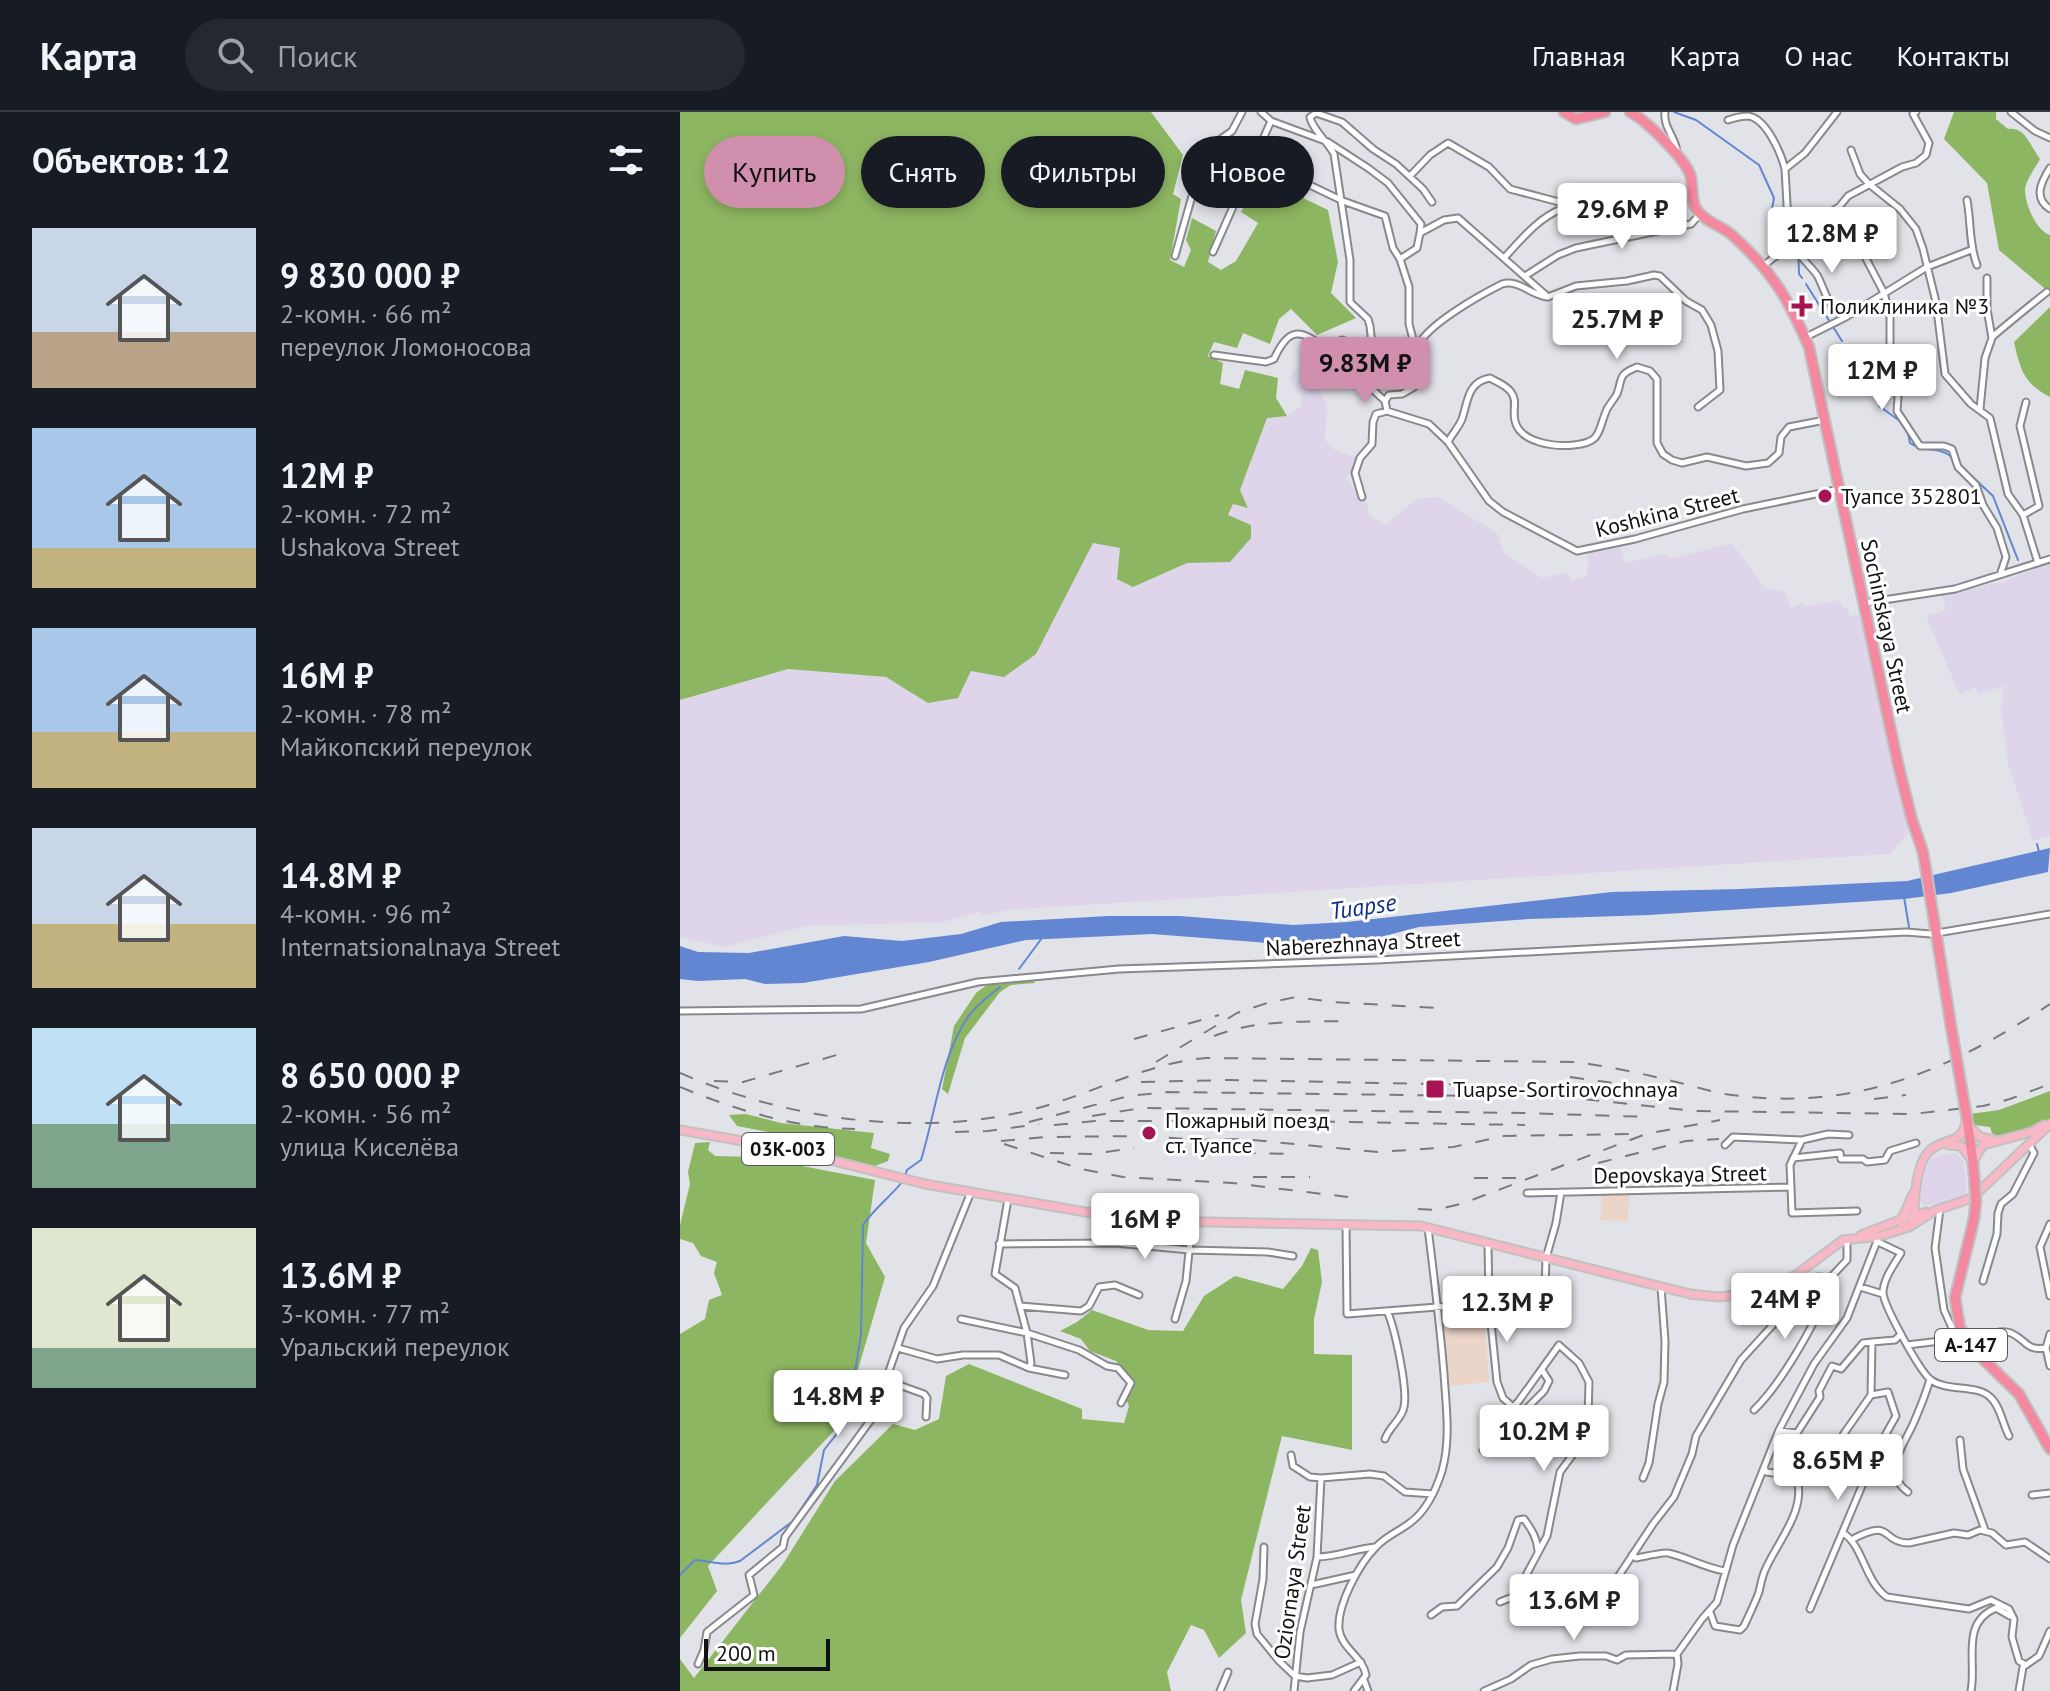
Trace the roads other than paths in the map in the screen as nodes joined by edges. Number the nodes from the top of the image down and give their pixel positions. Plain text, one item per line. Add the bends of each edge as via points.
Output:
1 (1242, 112) edge
2 (1261, 112) edge
3 (1564, 112) edge
4 (1605, 112) edge
5 (1630, 112) edge
6 (1665, 112) edge
7 (1837, 112) edge
8 (1916, 112) edge
9 (2011, 112) edge
10 (1746, 114) edge
11 (1728, 120) dead end
12 (1271, 121) junction
13 (1225, 136) edge
14 (1265, 136) edge
15 (2050, 138) edge
16 (1328, 142) junction
17 (1851, 150) dead end
18 (1676, 155) junction
19 (2050, 168) edge
20 (1785, 169) junction
21 (1410, 176) junction
22 (1869, 184) junction
23 (1314, 187) edge
24 (1607, 193) dead end
25 (1967, 200) dead end
26 (1343, 201) junction
27 (1432, 202) dead end
28 (1564, 207) junction
29 (1839, 207) junction
30 (1189, 208) edge
31 (1233, 208) edge
32 (2050, 209) edge
33 (1700, 214) junction
34 (1789, 228) junction
35 (1420, 233) junction
36 (1971, 250) junction
37 (1213, 252) dead end
38 (1800, 255) dead end
39 (1175, 256) dead end
40 (1504, 258) junction
41 (1400, 260) junction
42 (1977, 265) dead end
43 (1762, 266) junction
44 (1927, 267) junction
45 (1525, 276) junction
46 (1987, 278) dead end
47 (2047, 292) dead end
48 (1884, 293) junction
49 (1548, 297) junction
50 (1846, 317) junction
51 (1805, 338) junction
52 (1992, 338) junction
53 (1417, 352) junction
54 (1214, 355) dead end
55 (1374, 362) junction
56 (1385, 401) junction
57 (2026, 402) dead end
58 (1698, 407) dead end
59 (1980, 409) junction
60 (1387, 411) junction
61 (1826, 420) junction
62 (1448, 442) junction
63 (1841, 488) junction
64 (1362, 497) dead end
65 (2023, 515) junction
66 (2050, 559) edge
67 (2038, 563) junction
68 (2000, 575) junction
69 (1863, 603) junction
70 (2050, 914) edge
71 (1936, 931) junction
72 (680, 1011) edge
73 (1967, 1119) junction
74 (2050, 1123) edge
75 (680, 1130) edge
76 (2020, 1134) junction
77 (1849, 1135) dead end
78 (2002, 1138) junction
79 (1802, 1140) junction
80 (1916, 1143) dead end
81 (2028, 1144) junction
82 (1725, 1145) dead end
83 (1939, 1145) junction
84 (2015, 1157) junction
85 (1793, 1158) junction
86 (1973, 1162) junction
87 (1791, 1187) junction
88 (1916, 1188) junction
89 (971, 1192) junction
90 (1561, 1192) junction
91 (1527, 1193) dead end
92 (1008, 1198) junction
93 (1857, 1211) dead end
94 (1933, 1211) junction
95 (1914, 1215) junction
96 (1902, 1219) junction
97 (1192, 1221) junction
98 (1346, 1224) junction
99 (2050, 1224) edge
100 (1909, 1227) junction
101 (1428, 1228) junction
102 (1859, 1237) junction
103 (1847, 1239) junction
104 (1879, 1239) junction
105 (999, 1244) junction
106 (1488, 1244) junction
107 (1190, 1250) junction
108 (1293, 1256) dead end
109 (1546, 1258) junction
110 (1830, 1278) junction
111 (1983, 1281) dead end
112 (1661, 1287) junction
113 (1860, 1287) junction
114 (1883, 1294) junction
115 (1139, 1295) dead end
116 (2050, 1296) edge
117 (1489, 1303) junction
118 (1020, 1306) junction
119 (1438, 1308) junction
120 (1388, 1313) junction
121 (961, 1319) dead end
122 (1175, 1319) dead end
123 (1544, 1321) dead end
124 (1027, 1333) junction
125 (1901, 1334) junction
126 (2050, 1334) edge
127 (1978, 1339) dead end
128 (1872, 1342) junction
129 (1907, 1345) junction
130 (898, 1348) junction
131 (2046, 1348) junction
132 (2050, 1366) edge
133 (1029, 1368) junction
134 (1542, 1370) junction
135 (1065, 1375) dead end
136 (1930, 1379) junction
137 (885, 1380) junction
138 (1871, 1395) junction
139 (1121, 1403) dead end
140 (1513, 1407) junction
141 (1754, 1410) dead end
142 (1524, 1411) junction
143 (926, 1417) dead end
144 (1779, 1430) junction
145 (2009, 1436) dead end
146 (1385, 1439) dead end
147 (1960, 1440) dead end
148 (2050, 1449) edge
149 (1483, 1450) dead end
150 (1291, 1455) dead end
151 (1763, 1466) junction
152 (1825, 1471) dead end
153 (1321, 1478) junction
154 (1643, 1478) dead end
155 (1908, 1492) dead end
156 (2050, 1493) edge
157 (1433, 1494) junction
158 (2032, 1495) dead end
159 (1985, 1530) junction
160 (1843, 1533) junction
161 (1851, 1540) junction
162 (1264, 1547) dead end
163 (1376, 1547) junction
164 (1539, 1552) junction
165 (1632, 1555) junction
166 (1317, 1557) junction
167 (2050, 1559) edge
168 (1725, 1571) junction
169 (1357, 1575) junction
170 (1310, 1586) junction
171 (1515, 1596) junction
172 (1500, 1602) dead end
173 (1810, 1609) dead end
174 (1710, 1610) junction
175 (1431, 1615) dead end
176 (2014, 1619) junction
177 (2050, 1631) edge
178 (1677, 1654) junction
179 (1361, 1662) junction
180 (698, 1664) dead end
181 (2024, 1664) junction
182 (1228, 1672) dead end
183 (1295, 1676) junction
184 (1364, 1680) junction
185 (1220, 1691) edge
186 (1294, 1691) edge
187 (1354, 1691) edge
188 (1368, 1691) edge
189 (1484, 1691) edge
190 (1673, 1691) edge
191 (1971, 1691) edge
192 (2019, 1691) edge

1 - 13 street
2 - 12 street
3 - 4 highway via 1576,119
5 - 18 highway
6 - 18 street
7 - 20 street
8 - 22 street via 1929,143 1926,155
9 - 15 street
10 - 11 street
10 - 20 street via 1759,120
12 - 14 street
12 - 16 street
16 - 21 street via 1310,122 1316,113 1342,122
16 - 26 street
16 - 35 street via 1388,183 1421,224
17 - 22 street
18 - 33 highway via 1689,170
19 - 32 street via 2039,196
20 - 34 street
21 - 27 street
21 - 28 street via 1448,143 1489,167 1510,189
22 - 29 street
22 - 44 street via 1909,218
23 - 26 street
24 - 28 street via 1603,200
25 - 36 street
26 - 41 street via 1385,216
26 - 55 street via 1350,302 1368,319
28 - 40 street via 1534,226
29 - 34 street via 1799,229
29 - 48 street
30 - 39 street
31 - 37 street
33 - 43 highway, Sochinskaya Street / А-147 via 1731,233
33 - 45 street via 1691,224 1576,248
34 - 43 street via 1785,249
35 - 40 street via 1458,218
35 - 41 street via 1417,248
36 - 42 street
36 - 44 street
38 - 50 street via 1837,313
40 - 45 street
41 - 53 street
43 - 51 highway, Sochinskaya Street / А-147 via 1782,289
44 - 48 street
44 - 59 street via 1945,374
45 - 49 street
46 - 52 street
47 - 52 street
48 - 50 street
48 - 68 street via 1897,411 1920,446 1952,449 1958,467 1976,485 2006,557
49 - 53 street via 1508,281 1458,308 1418,343
49 - 58 street via 1576,286 1654,275 1668,281 1702,310 1718,351 1720,390
50 - 51 street
51 - 61 highway, Sochinskaya Street / А-147
52 - 59 street
53 - 56 street via 1419,380
54 - 55 street via 1266,362 1274,359 1282,341 1298,333 1326,349 1342,340 1365,350
55 - 56 street via 1371,388
56 - 60 street
57 - 65 street via 2020,426 2039,506
59 - 65 street via 1990,418 2008,494
60 - 62 street via 1429,424
60 - 64 street via 1376,414 1372,444 1355,473
61 - 62 street via 1789,427 1779,453 1768,463 1746,466 1707,457 1682,463 1663,454 1657,443 1657,379 1637,367 1622,375 1597,438 1587,444 1544,444 1520,431 1510,391 1490,378 1473,387
61 - 63 highway, Sochinskaya Street / А-147
62 - 63 street, Koshkina Street via 1489,501 1577,551
63 - 69 highway, Sochinskaya Street / А-147
65 - 67 street
66 - 67 street
67 - 68 street
68 - 69 street via 1955,589
69 - 71 highway, Sochinskaya Street / А-147 via 1905,792 1925,852
70 - 71 street, Naberezhnaya Street
71 - 72 street, Naberezhnaya Street via 1119,969 978,982 861,1009
71 - 73 highway, Sochinskaya Street / А-147, bridge
73 - 78 main road via 1980,1137
73 - 83 main road via 1961,1135
73 - 86 highway, А-147
74 - 76 main road
74 - 81 main road
75 - 89 main road, 03К-003
76 - 78 main road
76 - 81 main road
77 - 79 street
78 - 84 main road via 2017,1148
78 - 86 main road via 1979,1148
79 - 82 street via 1733,1137
79 - 85 street
80 - 85 street via 1876,1161 1841,1159 1840,1153
81 - 84 main road
81 - 111 street via 2034,1153 2013,1194 2001,1204
83 - 86 main road via 1961,1146
83 - 88 main road via 1928,1152
84 - 94 main road via 1972,1198
85 - 87 street
86 - 148 highway, А-147, bridge via 1974,1219 1955,1298 1960,1328 2019,1394
87 - 90 street, Depovskaya Street
87 - 93 street, Depovskaya Street via 1792,1213
88 - 94 main road via 1918,1205
88 - 95 main road
88 - 96 main road
89 - 92 main road, 03К-003
89 - 130 street via 933,1286 904,1328
90 - 91 street, Depovskaya Street
90 - 109 street
92 - 97 main road, 03К-003 via 1123,1217
92 - 105 street
94 - 95 main road
94 - 100 main road
94 - 129 street via 1944,1310 1957,1339
95 - 96 main road
95 - 100 main road
96 - 100 main road
96 - 102 main road
97 - 98 main road, 03К-003
97 - 107 street
98 - 101 main road, 03К-003
98 - 120 street via 1347,1314
99 - 116 street via 2040,1256
100 - 104 main road
101 - 106 main road
101 - 119 street
102 - 103 main road
102 - 104 main road
103 - 110 street via 1847,1260
103 - 112 main road via 1762,1292 1709,1297
104 - 113 street
104 - 114 street via 1901,1253
105 - 107 street via 1115,1243
105 - 118 street via 995,1274 1015,1288
106 - 109 main road
106 - 117 street
107 - 108 street
107 - 122 street
109 - 112 main road
109 - 123 street
110 - 141 street via 1807,1335
110 - 165 street via 1818,1277 1811,1283 1741,1360 1696,1436 1674,1497
112 - 154 street via 1664,1382
113 - 114 street
113 - 144 street
114 - 125 street
115 - 118 street via 1115,1285 1099,1287 1081,1311
117 - 119 street
117 - 140 street via 1497,1382
118 - 124 street
119 - 120 street
119 - 157 street via 1448,1445
120 - 146 street via 1405,1394 1401,1414
121 - 124 street
124 - 133 street
124 - 139 street via 1118,1368 1131,1383
125 - 128 street via 1895,1340
125 - 129 street
126 - 131 street
127 - 131 street via 2011,1333 2034,1349
128 - 138 street
128 - 144 street via 1863,1343 1841,1369 1832,1366 1797,1433
129 - 136 street
130 - 133 street via 937,1359 999,1355
130 - 137 street
131 - 132 street
133 - 135 street
134 - 140 street
134 - 142 street via 1549,1381
134 - 164 street via 1559,1345 1579,1363 1589,1382 1588,1417 1560,1472 1551,1526
136 - 145 street via 1990,1397
136 - 155 street via 1897,1453 1896,1477
137 - 143 street via 924,1394
137 - 180 street via 873,1417 785,1537 783,1547 749,1575 754,1595 707,1632
138 - 152 street
138 - 160 street via 1888,1392 1896,1416
140 - 142 street
142 - 149 street via 1501,1427
144 - 151 street
147 - 159 street via 1963,1469
150 - 153 street via 1298,1471
151 - 168 street
151 - 174 street via 1766,1472 1796,1476 1798,1481 1798,1502 1787,1534 1764,1571 1740,1630 1715,1626
153 - 157 street via 1384,1476 1405,1492
153 - 166 street, Oziornaya Street
156 - 158 street
157 - 163 street via 1413,1521
159 - 161 street via 1902,1543 1884,1530 1871,1530
159 - 167 street via 2006,1545 2025,1542
160 - 161 street
160 - 173 street
161 - 176 street via 1878,1591 1887,1597 1969,1609 1991,1600 2009,1609
162 - 183 street via 1257,1634
163 - 166 street
163 - 169 street
164 - 171 street
164 - 175 street via 1531,1529 1524,1519 1518,1520 1497,1567 1457,1606
165 - 168 street via 1666,1553
165 - 171 street via 1612,1586 1593,1598 1553,1604
166 - 170 street, Oziornaya Street
168 - 174 street
169 - 170 street
169 - 179 street via 1339,1630
170 - 183 street, Oziornaya Street
171 - 172 street
174 - 178 street
176 - 181 street via 2012,1637
176 - 191 street via 1996,1608 1976,1625
177 - 181 street via 2039,1656
178 - 189 street via 1552,1659
178 - 190 street
179 - 183 street via 1332,1675
179 - 184 street
181 - 192 street
182 - 185 street
183 - 186 street, Oziornaya Street
184 - 187 street
184 - 188 street

